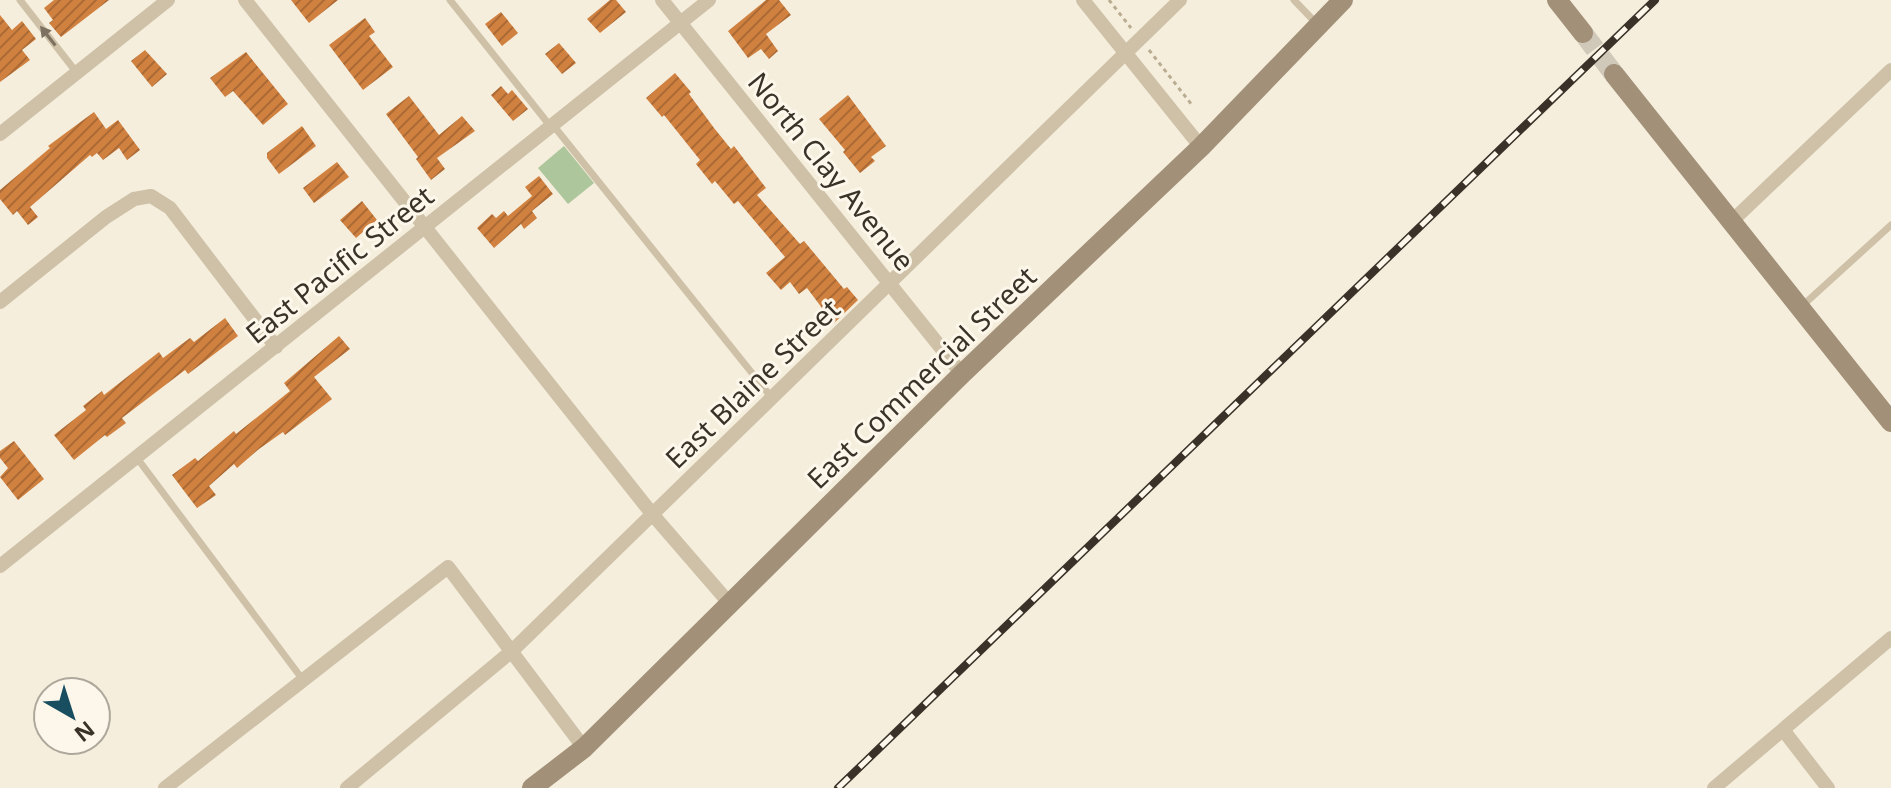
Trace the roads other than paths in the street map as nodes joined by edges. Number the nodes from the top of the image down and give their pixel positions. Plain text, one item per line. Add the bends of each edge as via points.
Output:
1 (20, 0) edge
2 (168, 0) edge
3 (245, 0) edge
4 (450, 0) edge
5 (662, 0) edge
6 (709, 0) edge
7 (1083, 0) edge
8 (1180, 0) edge
9 (1294, 0) edge
10 (1343, 0) edge
11 (1557, 0) edge
12 (680, 23) junction
13 (1319, 26) junction
14 (1583, 33) tunnel mouth
15 (1125, 54) junction
16 (1891, 70) edge
17 (77, 73) junction
18 (1614, 74) tunnel mouth
19 (552, 126) junction
20 (0, 134) edge
21 (1201, 147) junction
22 (1731, 222) junction
23 (1891, 225) edge
24 (424, 228) junction
25 (890, 285) junction
26 (0, 302) edge
27 (1800, 308) junction
28 (276, 347) junction
29 (962, 374) junction
30 (773, 399) junction
31 (1891, 422) edge
32 (137, 458) junction
33 (653, 515) junction
34 (0, 566) edge
35 (730, 604) junction
36 (1891, 638) edge
37 (512, 651) junction
38 (303, 680) junction
39 (1784, 731) junction
40 (584, 748) junction
41 (165, 788) edge
42 (347, 788) edge
43 (532, 788) edge
44 (1714, 788) edge
45 (1828, 788) edge

17 -> 1 lane
2 - 17 street
3 - 24 street
4 - 19 lane
5 - 12 street, North Clay Avenue
6 - 12 street, East Pacific Street
7 - 15 street
8 - 15 street, East Blaine Street
9 - 13 lane
10 - 13 street, East Commercial Street
11 - 14 street
12 - 19 street, East Pacific Street
12 - 25 street, North Clay Avenue
13 - 21 street, East Commercial Street
15 - 21 street
15 - 25 street, East Blaine Street
16 - 22 street
17 - 20 street
18 - 22 street
19 - 24 street, East Pacific Street
19 - 30 lane
21 - 29 street, East Commercial Street
22 - 27 street
23 - 27 lane
24 - 28 street, East Pacific Street
24 - 33 street
25 - 29 street, North Clay Avenue
25 - 30 street, East Blaine Street
26 - 28 street via 106,217 134,199 151,196 170,208
27 - 31 street
28 - 32 street, East Pacific Street
29 - 35 street, East Commercial Street
30 - 33 street, East Blaine Street
32 - 34 street, East Pacific Street
32 - 38 lane
33 - 35 street
33 - 37 street, East Blaine Street
35 - 40 street, East Commercial Street
36 - 39 street
37 - 38 street via 448,567
37 - 40 street
37 - 42 street, East Blaine Street
38 - 41 street
39 - 44 street
39 - 45 street
40 - 43 street, East Commercial Street

